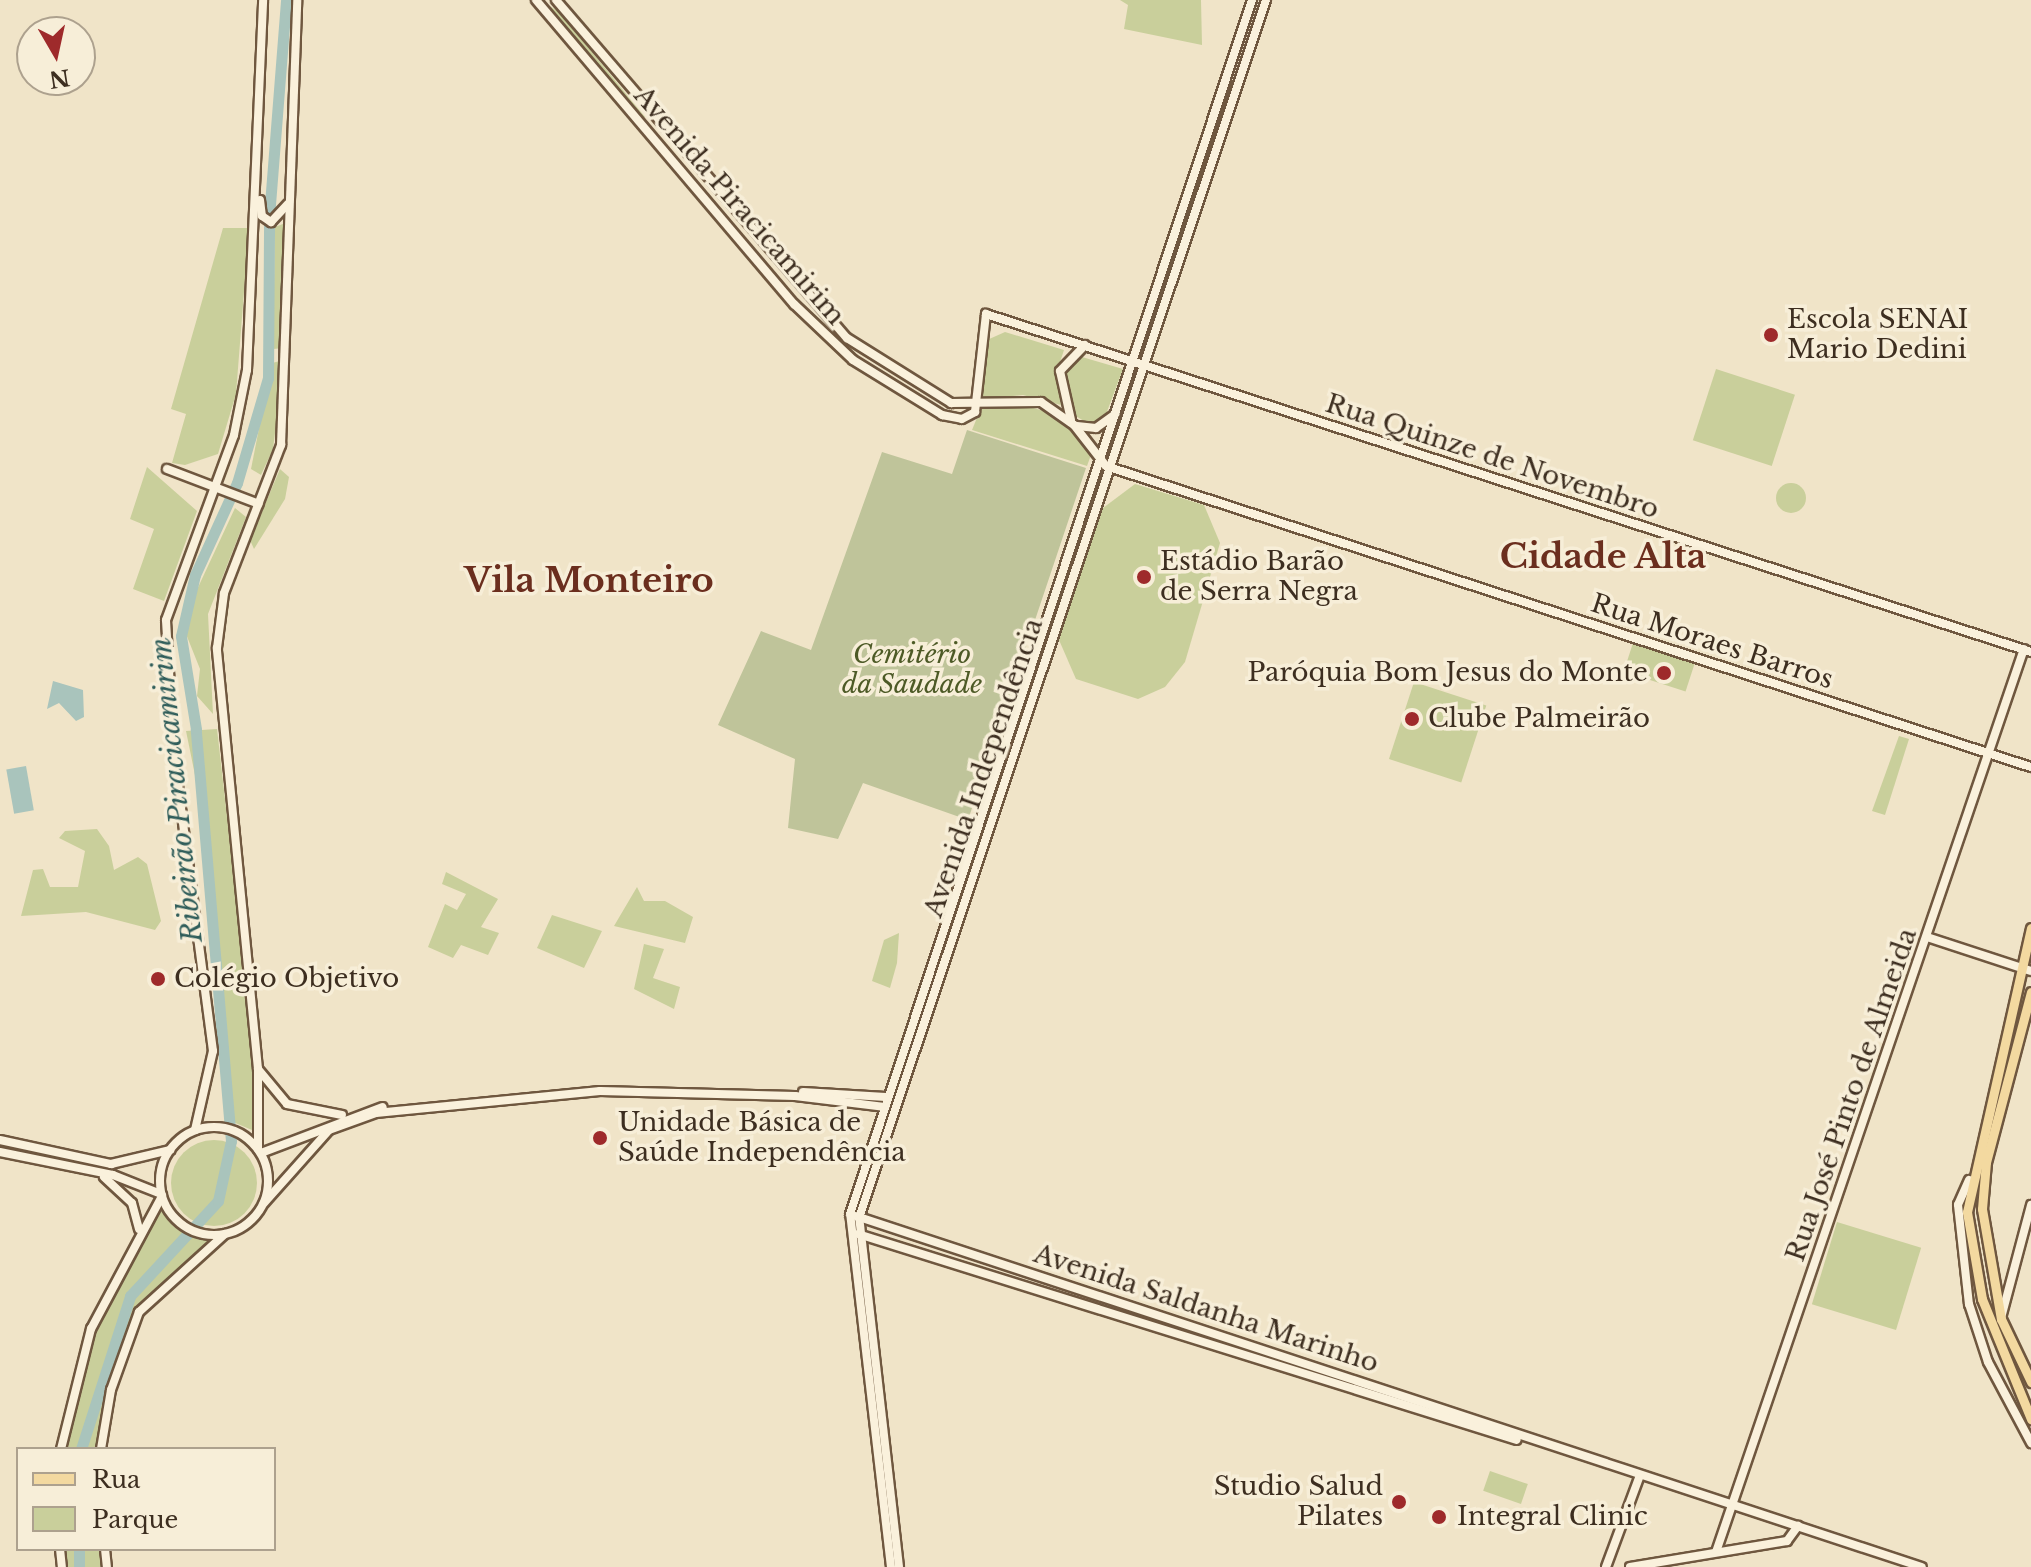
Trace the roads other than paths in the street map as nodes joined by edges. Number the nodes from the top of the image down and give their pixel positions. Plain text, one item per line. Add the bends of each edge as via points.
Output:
1 (263, 0) edge
2 (297, 0) edge
3 (536, 0) edge
4 (556, 0) edge
5 (1252, 0) edge
6 (1266, 0) edge
7 (653, 119) junction
8 (642, 127) junction
9 (256, 168) junction
10 (290, 175) junction
11 (750, 225) junction
12 (729, 228) junction
13 (1085, 345) junction
14 (868, 356) junction
15 (853, 360) junction
16 (1137, 363) junction
17 (871, 371) junction
18 (915, 381) junction
19 (977, 406) junction
20 (1116, 414) junction
21 (1074, 424) junction
22 (1103, 462) junction
23 (167, 469) dead end
24 (214, 486) junction
25 (259, 504) junction
26 (1035, 651) junction
27 (2028, 651) edge
28 (1011, 754) junction
29 (1990, 754) junction
30 (2031, 767) edge
31 (2031, 928) edge
32 (1927, 937) junction
33 (2018, 967) junction
34 (2031, 971) edge
35 (2031, 992) edge
36 (903, 1049) junction
37 (258, 1069) junction
38 (885, 1102) junction
39 (893, 1112) junction
40 (347, 1116) junction
41 (195, 1130) junction
42 (0, 1140) edge
43 (170, 1150) junction
44 (259, 1151) junction
45 (0, 1152) edge
46 (96, 1173) junction
47 (1969, 1180) junction
48 (162, 1195) junction
49 (264, 1203) junction
50 (2031, 1205) edge
51 (850, 1214) junction
52 (859, 1218) junction
53 (139, 1229) junction
54 (849, 1232) junction
55 (225, 1234) junction
56 (861, 1234) junction
57 (865, 1319) junction
58 (2001, 1319) junction
59 (876, 1344) junction
60 (2031, 1382) edge
61 (2031, 1419) edge
62 (2031, 1443) edge
63 (1548, 1446) junction
64 (62, 1447) edge
65 (101, 1447) edge
66 (1640, 1475) junction
67 (1734, 1506) junction
68 (1798, 1526) junction
69 (1716, 1552) junction
70 (1609, 1565) edge
71 (891, 1567) edge
72 (899, 1567) edge
73 (1630, 1567) edge
74 (1922, 1567) edge

1 - 9 main road
2 - 10 main road
3 - 8 main road, Avenida Piracicamirim
4 - 7 main road, Avenida Piracicamirim
5 - 16 main road, Avenida Independência
6 - 16 main road, Avenida Independência
7 - 8 main road
7 - 11 main road, Avenida Piracicamirim
8 - 12 main road, Avenida Piracicamirim
9 - 10 main road via 262,216 282,217
9 - 24 main road via 247,370 234,435
10 - 25 main road via 285,409 281,445
11 - 12 main road
11 - 14 main road, Avenida Piracicamirim
12 - 15 main road, Avenida Piracicamirim
13 - 16 main road, Rua Quinze de Novembro
13 - 19 main road, Rua Quinze de Novembro via 986,314
13 - 21 main road via 1060,371
14 - 15 main road
14 - 18 main road, Avenida Piracicamirim
15 - 17 main road, Avenida Piracicamirim
16 - 20 main road, Avenida Independência
16 - 22 main road, Avenida Independência
16 - 27 main road, Rua Quinze de Novembro
17 - 18 main road
17 - 19 main road, Avenida Piracicamirim via 952,418 970,417
18 - 19 main road, Avenida Piracicamirim via 951,403
19 - 21 main road, Avenida Piracicamirim via 1023,398 1052,407
20 - 21 main road via 1096,428
20 - 22 main road, Avenida Independência
21 - 22 main road, Avenida Piracicamirim
22 - 26 main road, Avenida Independência
22 - 28 main road, Avenida Independência
22 - 29 main road, Rua Moraes Barros
23 - 24 main road
24 - 25 main road
24 - 41 main road via 166,620 174,755 213,1051
25 - 37 main road via 224,593 217,658
26 - 28 main road
26 - 36 main road, Avenida Independência
27 - 29 main road, Rua José Pinto de Almeida
28 - 39 main road, Avenida Independência
29 - 30 main road, Rua Moraes Barros
29 - 32 main road, Rua José Pinto de Almeida
31 - 33 main road
32 - 33 main road
32 - 67 main road, Rua José Pinto de Almeida
33 - 34 main road
33 - 47 main road
35 - 58 main road via 1982,1185
36 - 38 main road, Avenida Independência
36 - 39 main road
37 - 40 main road via 287,1104
37 - 44 main road
38 - 39 main road
38 - 40 main road via 598,1087
38 - 49 main road via 600,1091 376,1113 329,1130
38 - 51 main road, Avenida Independência
39 - 52 main road, Avenida Independência
40 - 44 main road
41 - 43 main road
41 - 44 main road via 235,1131
42 - 43 main road via 111,1164
43 - 48 main road
44 - 49 main road via 268,1178
45 - 46 main road
46 - 48 main road
46 - 53 main road via 125,1193
47 - 61 main road via 1967,1212 1982,1299
47 - 62 main road via 1958,1205 1963,1256 1988,1362
48 - 53 main road
48 - 55 main road via 189,1229
49 - 55 main road
50 - 58 main road
51 - 52 main road, Avenida Saldanha Marinho
51 - 54 main road, Avenida Independência
52 - 56 main road, Avenida Independência
52 - 63 main road, Avenida Saldanha Marinho
53 - 64 main road via 91,1329
54 - 56 main road, Avenida Saldanha Marinho
54 - 57 main road, Avenida Independência
55 - 65 main road via 139,1312 111,1390
56 - 59 main road, Avenida Independência
56 - 63 main road, Avenida Saldanha Marinho
57 - 59 main road
57 - 71 main road, Avenida Independência
58 - 60 main road
59 - 72 main road, Avenida Independência
63 - 66 main road, Avenida Saldanha Marinho
66 - 67 main road, Avenida Saldanha Marinho
66 - 70 main road
67 - 68 main road, Avenida Saldanha Marinho
67 - 69 main road, Rua José Pinto de Almeida
68 - 69 main road via 1787,1541
68 - 74 main road, Avenida Saldanha Marinho
69 - 73 main road

